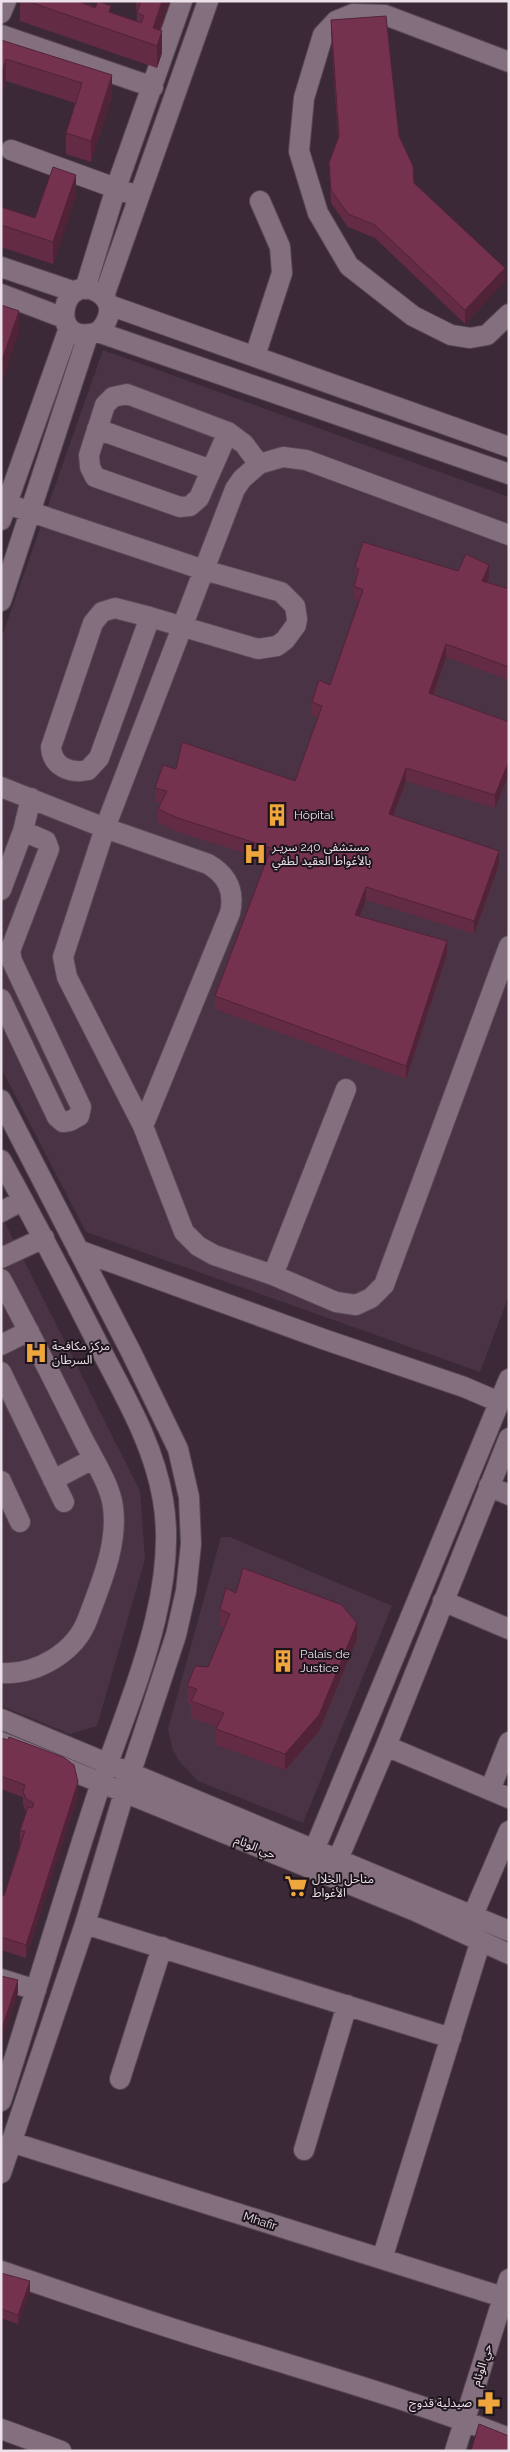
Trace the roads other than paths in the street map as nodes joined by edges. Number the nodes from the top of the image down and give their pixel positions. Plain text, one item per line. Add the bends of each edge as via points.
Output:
1 (6, 1) edge
2 (182, 1) edge
3 (208, 1) edge
4 (1, 14) edge
5 (1, 35) edge
6 (509, 62) edge
7 (153, 87) junction
8 (11, 150) dead end
9 (116, 188) junction
10 (137, 197) junction
11 (260, 201) dead end
12 (1, 267) edge
13 (80, 290) junction
14 (1, 294) edge
15 (106, 300) junction
16 (509, 314) edge
17 (67, 323) junction
18 (93, 334) junction
19 (255, 356) junction
20 (97, 429) junction
21 (228, 432) junction
22 (509, 447) edge
23 (259, 464) junction
24 (211, 470) junction
25 (509, 474) edge
26 (4, 512) edge
27 (31, 512) junction
28 (509, 535) edge
29 (204, 570) junction
30 (1, 601) edge
31 (150, 618) junction
32 (182, 628) junction
33 (1, 787) edge
34 (31, 798) junction
35 (104, 828) junction
36 (23, 831) junction
37 (1, 890) edge
38 (509, 946) edge
39 (1, 999) edge
40 (346, 1089) dead end
41 (1, 1100) edge
42 (144, 1126) junction
43 (1, 1160) edge
44 (23, 1200) junction
45 (1, 1212) edge
46 (44, 1238) junction
47 (78, 1250) junction
48 (1, 1258) edge
49 (272, 1275) junction
50 (1, 1279) edge
51 (30, 1331) junction
52 (1, 1346) edge
53 (1, 1372) edge
54 (509, 1379) edge
55 (499, 1402) junction
56 (509, 1438) edge
57 (93, 1459) junction
58 (53, 1480) junction
59 (1, 1481) edge
60 (489, 1486) junction
61 (509, 1495) edge
62 (64, 1502) dead end
63 (20, 1522) dead end
64 (442, 1601) junction
65 (509, 1628) edge
66 (1, 1673) edge
67 (1, 1720) edge
68 (1, 1742) edge
69 (509, 1742) edge
70 (386, 1746) junction
71 (105, 1773) junction
72 (131, 1773) junction
73 (490, 1790) junction
74 (124, 1792) junction
75 (509, 1798) edge
76 (509, 1831) edge
77 (314, 1849) junction
78 (307, 1868) junction
79 (334, 1868) junction
80 (473, 1915) junction
81 (85, 1924) junction
82 (509, 1932) edge
83 (480, 1943) junction
84 (162, 1948) junction
85 (509, 1954) edge
86 (1, 1979) edge
87 (36, 1990) junction
88 (347, 2006) junction
89 (451, 2038) junction
90 (120, 2080) dead end
91 (1, 2101) edge
92 (11, 2142) junction
93 (304, 2150) dead end
94 (1, 2173) edge
95 (382, 2259) junction
96 (1, 2271) edge
97 (507, 2292) edge
98 (464, 2421) junction
99 (1, 2429) edge
100 (509, 2438) edge
101 (61, 2451) edge
102 (455, 2451) edge

1 - 4 street
2 - 7 street
3 - 10 street
5 - 7 street
6 - 16 street via 385,15 353,14 336,21 324,35 304,98 299,151 318,213 349,266 413,316 451,335 470,338 487,335
7 - 9 street
8 - 9 street
9 - 10 street
9 - 13 street
10 - 15 street
11 - 19 street via 280,247 282,273
12 - 13 street
13 - 15 street via 95,290
13 - 17 street via 67,299 63,309
14 - 17 street
15 - 18 street via 110,315 106,325
15 - 19 street
17 - 18 street via 78,334
17 - 26 street
18 - 25 street
18 - 27 street
19 - 22 street
20 - 21 street via 105,404 113,397 127,394
20 - 24 street
20 - 24 street via 89,455 95,477 180,507 190,506 199,498
21 - 23 street via 244,444
21 - 24 street
23 - 28 street via 283,457 306,460
23 - 29 street via 235,489
26 - 27 street
27 - 29 street
27 - 30 street
29 - 32 street
29 - 32 street via 281,592 295,606 296,625 292,634 277,646 258,649
31 - 31 street via 95,765 80,772 58,765 51,754 51,747 96,617 115,608
31 - 32 street
32 - 35 street
33 - 34 street
34 - 35 street
34 - 36 street
35 - 42 street via 63,957 67,977
35 - 42 street via 219,870 228,882 233,900
36 - 37 street
36 - 39 street via 46,841 49,849 10,951 81,1107 79,1116 70,1122 63,1122 57,1117
38 - 49 street via 384,1285 371,1298 356,1305 336,1302
40 - 49 street
41 - 47 street
42 - 49 street via 184,1232 198,1246 214,1255
43 - 44 street
44 - 45 street
44 - 46 street
46 - 48 street
46 - 71 street via 124,1392 154,1458 164,1501 165,1544 154,1621 140,1674
47 - 55 street
47 - 72 street via 178,1449 189,1497 191,1544 186,1591 176,1635
50 - 51 street
51 - 52 street
51 - 57 street
53 - 58 street
54 - 55 street
55 - 77 street
56 - 60 street
57 - 58 street
57 - 66 street via 112,1499 113,1527 105,1570 86,1626 71,1647 51,1660 25,1671
58 - 62 street
59 - 63 street
60 - 61 street
60 - 64 street
64 - 65 street
64 - 70 street
67 - 71 street, حي الوئام
68 - 71 street, حي الوئام
69 - 73 street
70 - 73 street
70 - 79 street
71 - 72 street, حي الوئام
71 - 74 street, حي الوئام
71 - 87 street
72 - 74 street
72 - 77 street, حي الوئام
73 - 75 street
74 - 78 street, حي الوئام
74 - 81 street
76 - 80 street
77 - 78 street
77 - 79 street, حي الوئام
78 - 79 street, حي الوئام
79 - 80 street, حي الوئام
79 - 83 street, حي الوئام
80 - 82 street, حي الوئام
81 - 84 street
81 - 92 street
83 - 85 street, حي الوئام
83 - 89 street
84 - 88 street
84 - 90 street
86 - 87 street
87 - 91 street
88 - 89 street
88 - 93 street
89 - 95 street
92 - 94 street
92 - 95 street, Mhafir
95 - 97 street, Mhafir
96 - 98 street
97 - 98 street, حي الوئام
98 - 100 street
98 - 102 street, حي الوئام
99 - 101 street

